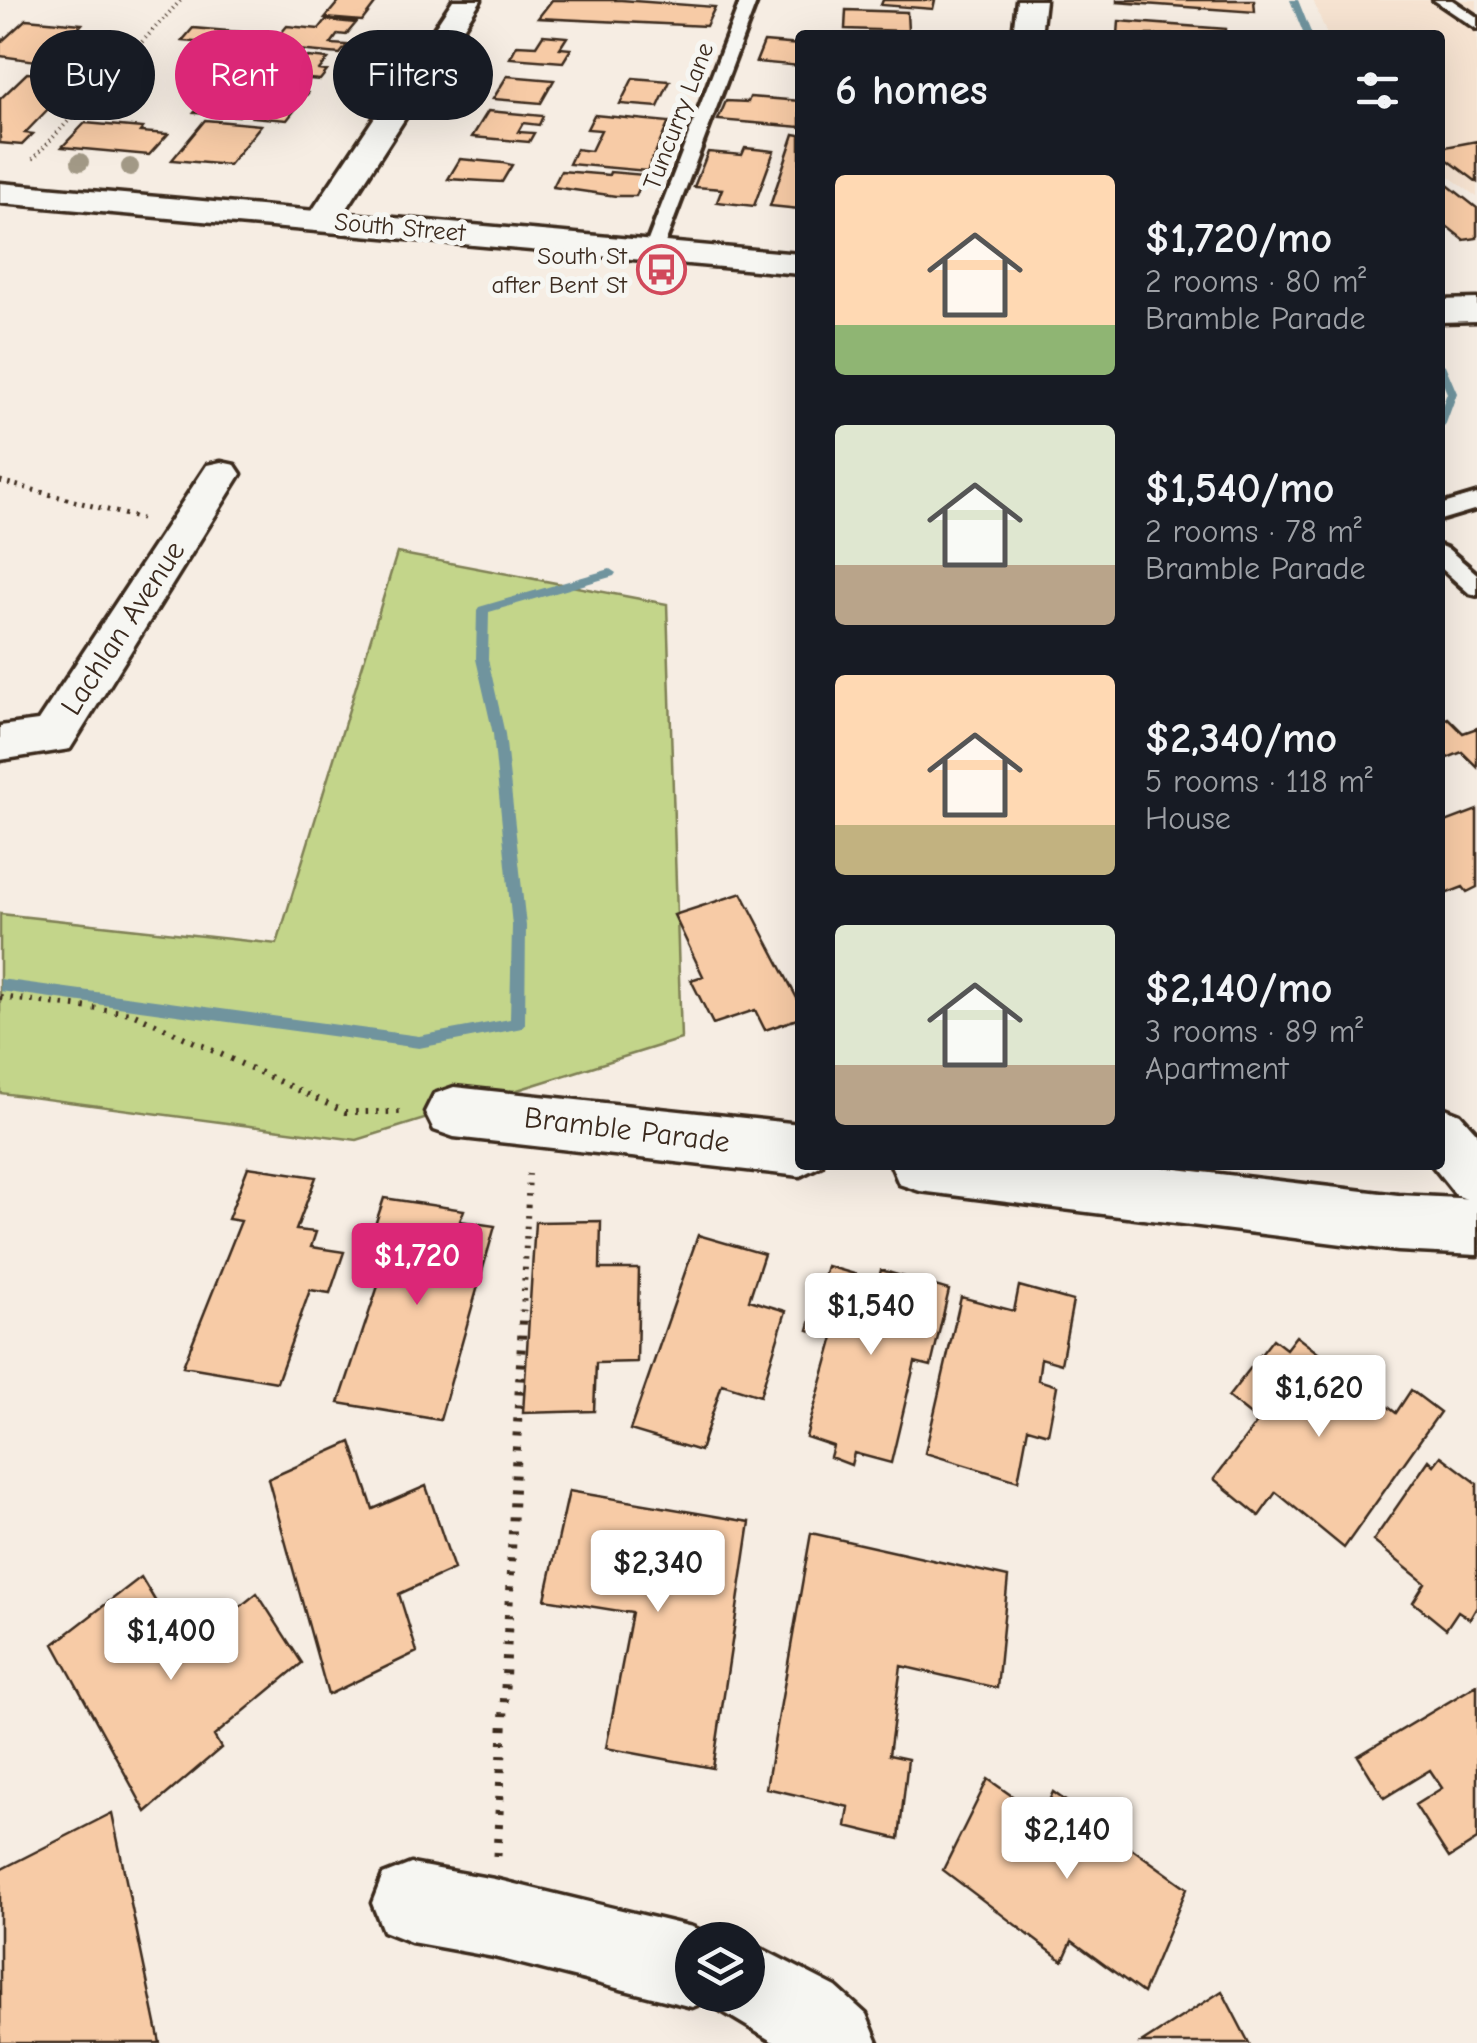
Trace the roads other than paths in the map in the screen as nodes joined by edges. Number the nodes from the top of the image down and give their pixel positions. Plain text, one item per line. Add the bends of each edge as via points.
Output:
1 (466, 0) edge
2 (749, 0) edge
3 (1031, 0) edge
4 (1442, 0) edge
5 (1477, 24) edge
6 (1028, 30) edge
7 (0, 193) edge
8 (323, 220) junction
9 (654, 250) junction
10 (795, 264) edge
11 (1477, 310) edge
12 (1445, 312) edge
13 (221, 474) dead end
14 (1477, 501) edge
15 (1445, 511) edge
16 (1445, 558) edge
17 (1477, 587) edge
18 (0, 744) edge
19 (454, 1112) road end
20 (1445, 1138) edge
21 (795, 1149) edge
22 (961, 1170) edge
23 (1477, 1176) edge
24 (1477, 1228) edge
25 (411, 1903) dead end
26 (675, 1962) edge
27 (765, 1992) edge
28 (837, 2043) edge

1 - 8 street
2 - 9 lane, Tuncurry Lane
3 - 6 street
4 - 5 lane
7 - 8 street, South Street
8 - 9 street, South Street
9 - 10 street, South Street
11 - 12 street
13 - 18 street, Lachlan Avenue via 53,737
14 - 15 lane
16 - 17 lane
19 - 21 street, Bramble Parade
20 - 23 street
22 - 24 street
25 - 26 street
27 - 28 street

